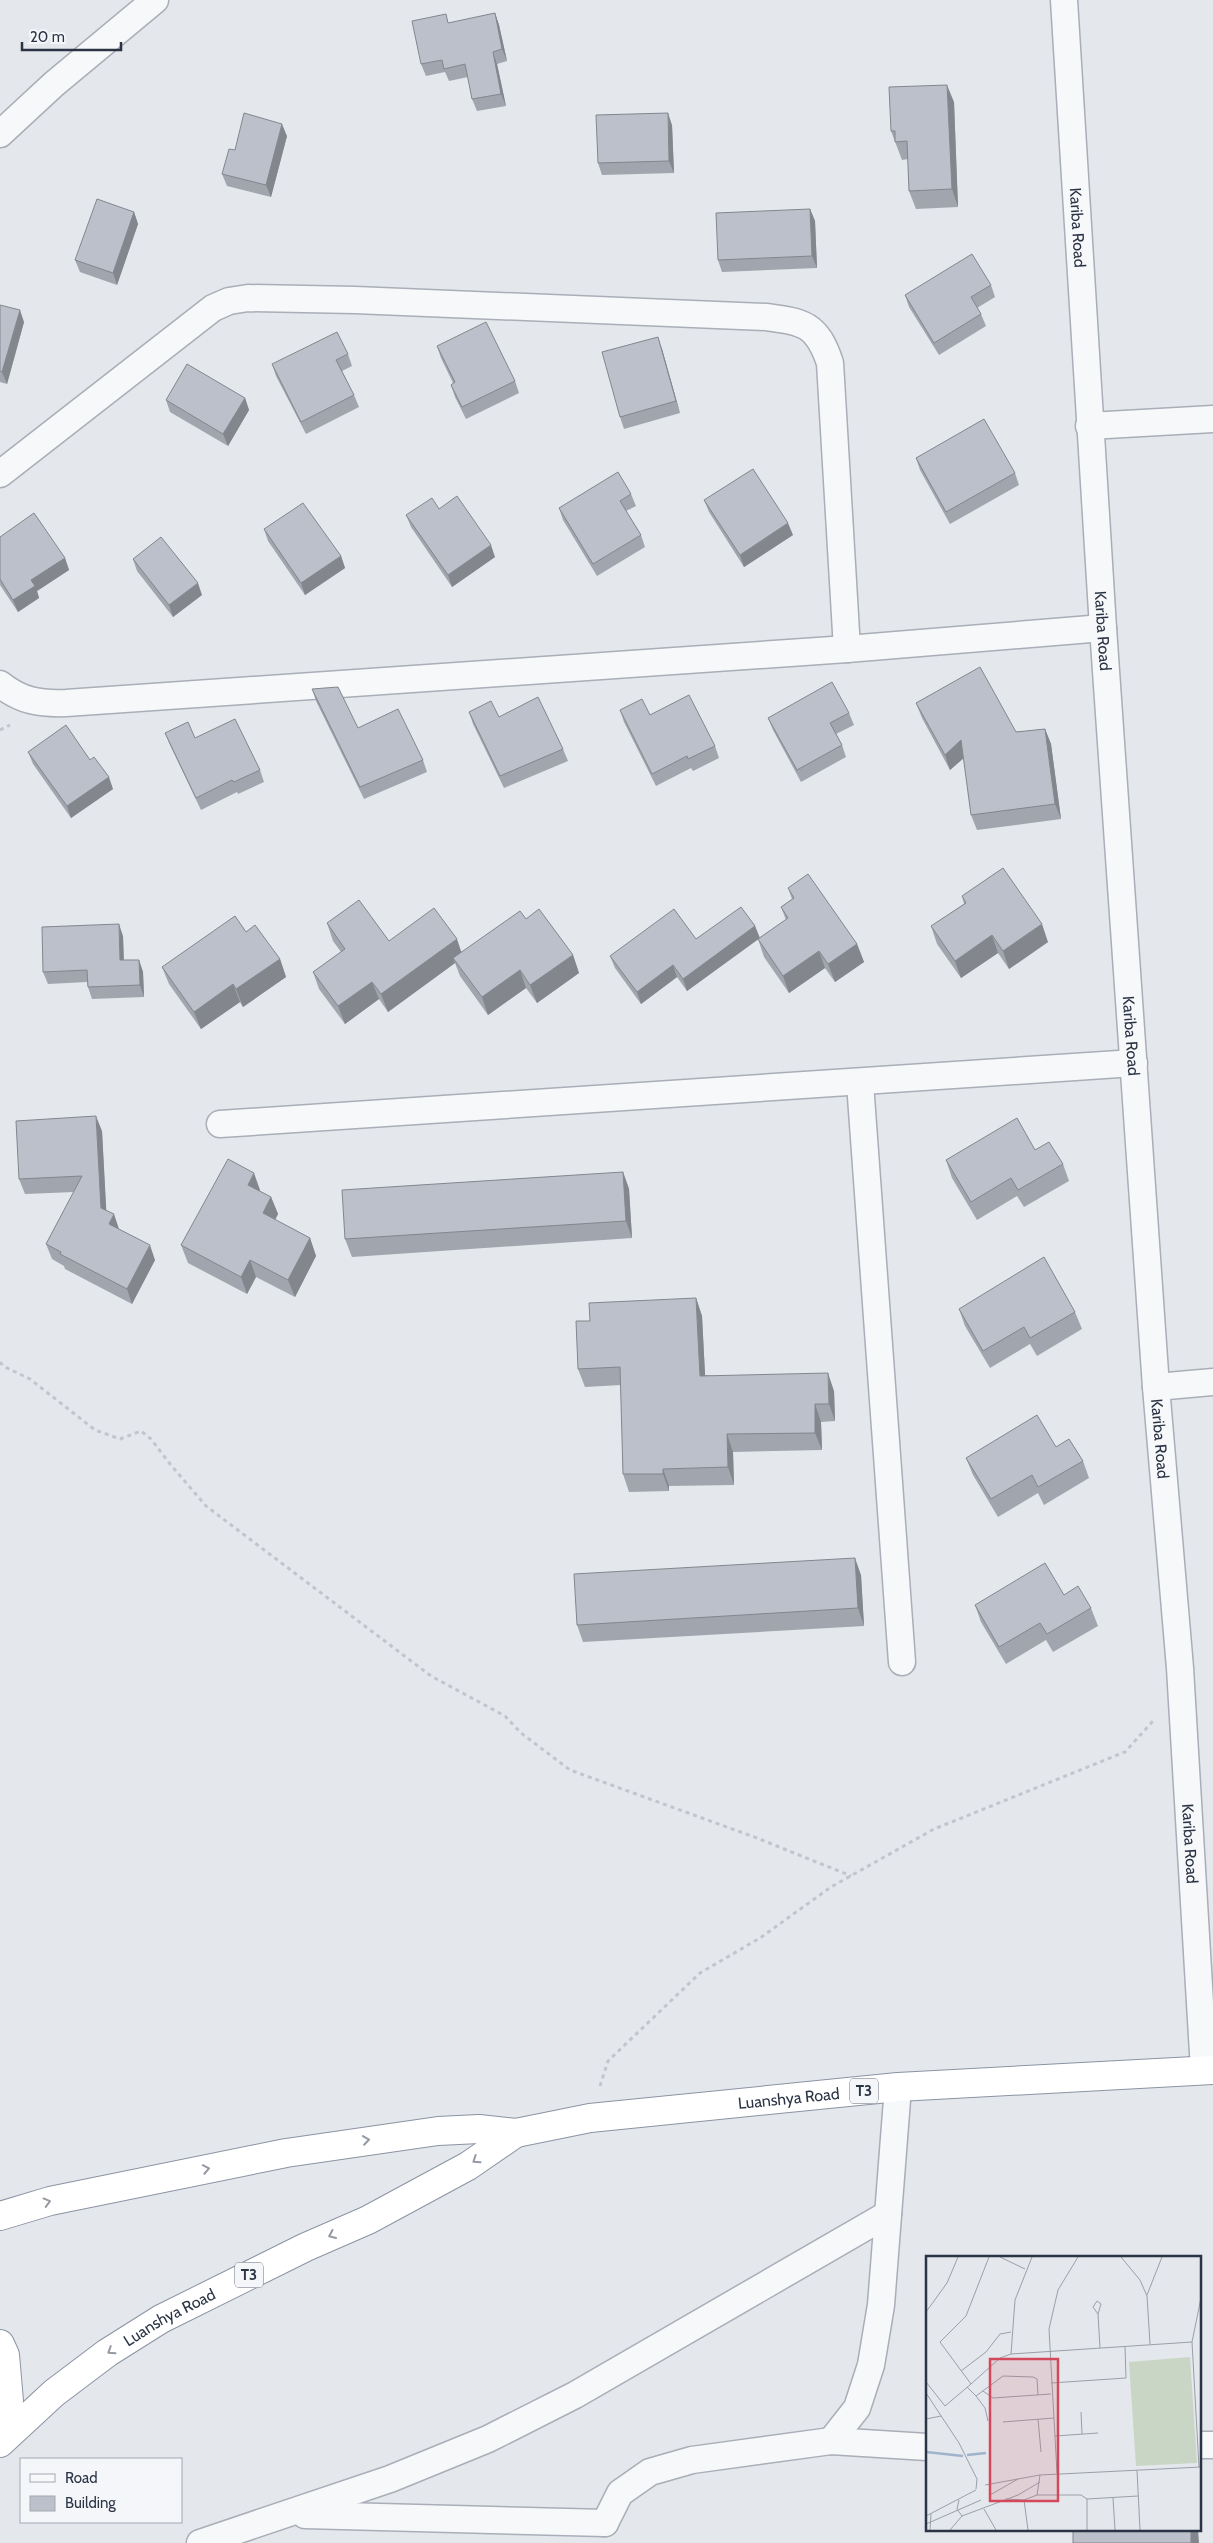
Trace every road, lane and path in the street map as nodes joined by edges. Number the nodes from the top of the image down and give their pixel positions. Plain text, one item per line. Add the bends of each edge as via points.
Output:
1 (154, 0) edge
2 (1064, 0) edge
3 (0, 134) edge
4 (1213, 419) edge
5 (1089, 426) junction
6 (0, 474) edge
7 (1103, 628) junction
8 (847, 649) junction
9 (0, 684) edge
10 (1134, 1063) junction
11 (860, 1083) junction
12 (220, 1124) dead end
13 (0, 1362) edge
14 (1213, 1382) edge
15 (1156, 1386) junction
16 (902, 1662) dead end
17 (1154, 1720) dead end
18 (851, 1876) junction
19 (1208, 2070) edge
20 (898, 2087) junction
21 (590, 2118) junction
22 (516, 2133) junction
23 (888, 2214) junction
24 (0, 2216) edge
25 (0, 2344) edge
26 (0, 2436) edge
27 (831, 2441) junction
28 (0, 2444) edge
29 (1200, 2445) edge
30 (1213, 2445) edge
31 (926, 2447) edge
32 (288, 2515) junction
33 (606, 2533) edge
34 (200, 2543) edge

1 - 3 street
2 - 5 street, Kariba Road
4 - 5 street
5 - 7 street, Kariba Road
6 - 8 street via 213,308 230,301 248,298 355,300 790,320 809,327 823,343 830,363
7 - 8 street
7 - 10 street, Kariba Road
8 - 9 street via 44,704 25,700
10 - 11 street
10 - 15 street, Kariba Road
11 - 12 street
11 - 16 street
13 - 18 path via 30,1379 95,1430 120,1439 141,1431 206,1506 431,1676 505,1716 570,1770
14 - 15 street
15 - 19 street, Kariba Road via 1180,1668
17 - 18 path via 1125,1752 934,1829
18 - 21 path via 760,1938 700,1973 648,2021 608,2061
19 - 20 highway, Luanshya Road / T3
20 - 21 highway, Luanshya Road / T3
20 - 23 street
21 - 22 highway, Luanshya Road / T3
24 -> 22 highway, Luanshya Road / T3 via 50,2201 286,2153 438,2131 479,2129
22 -> 28 highway, Luanshya Road / T3 via 468,2166 368,2220 160,2319 54,2393
23 - 27 street via 881,2305 871,2365 857,2408
23 - 32 street via 575,2395 497,2434 390,2479
25 - 26 highway via 5,2355 9,2401
27 - 31 street
27 - 33 street via 692,2460 650,2472 620,2493
29 - 30 street
32 - 33 street
32 - 34 street

